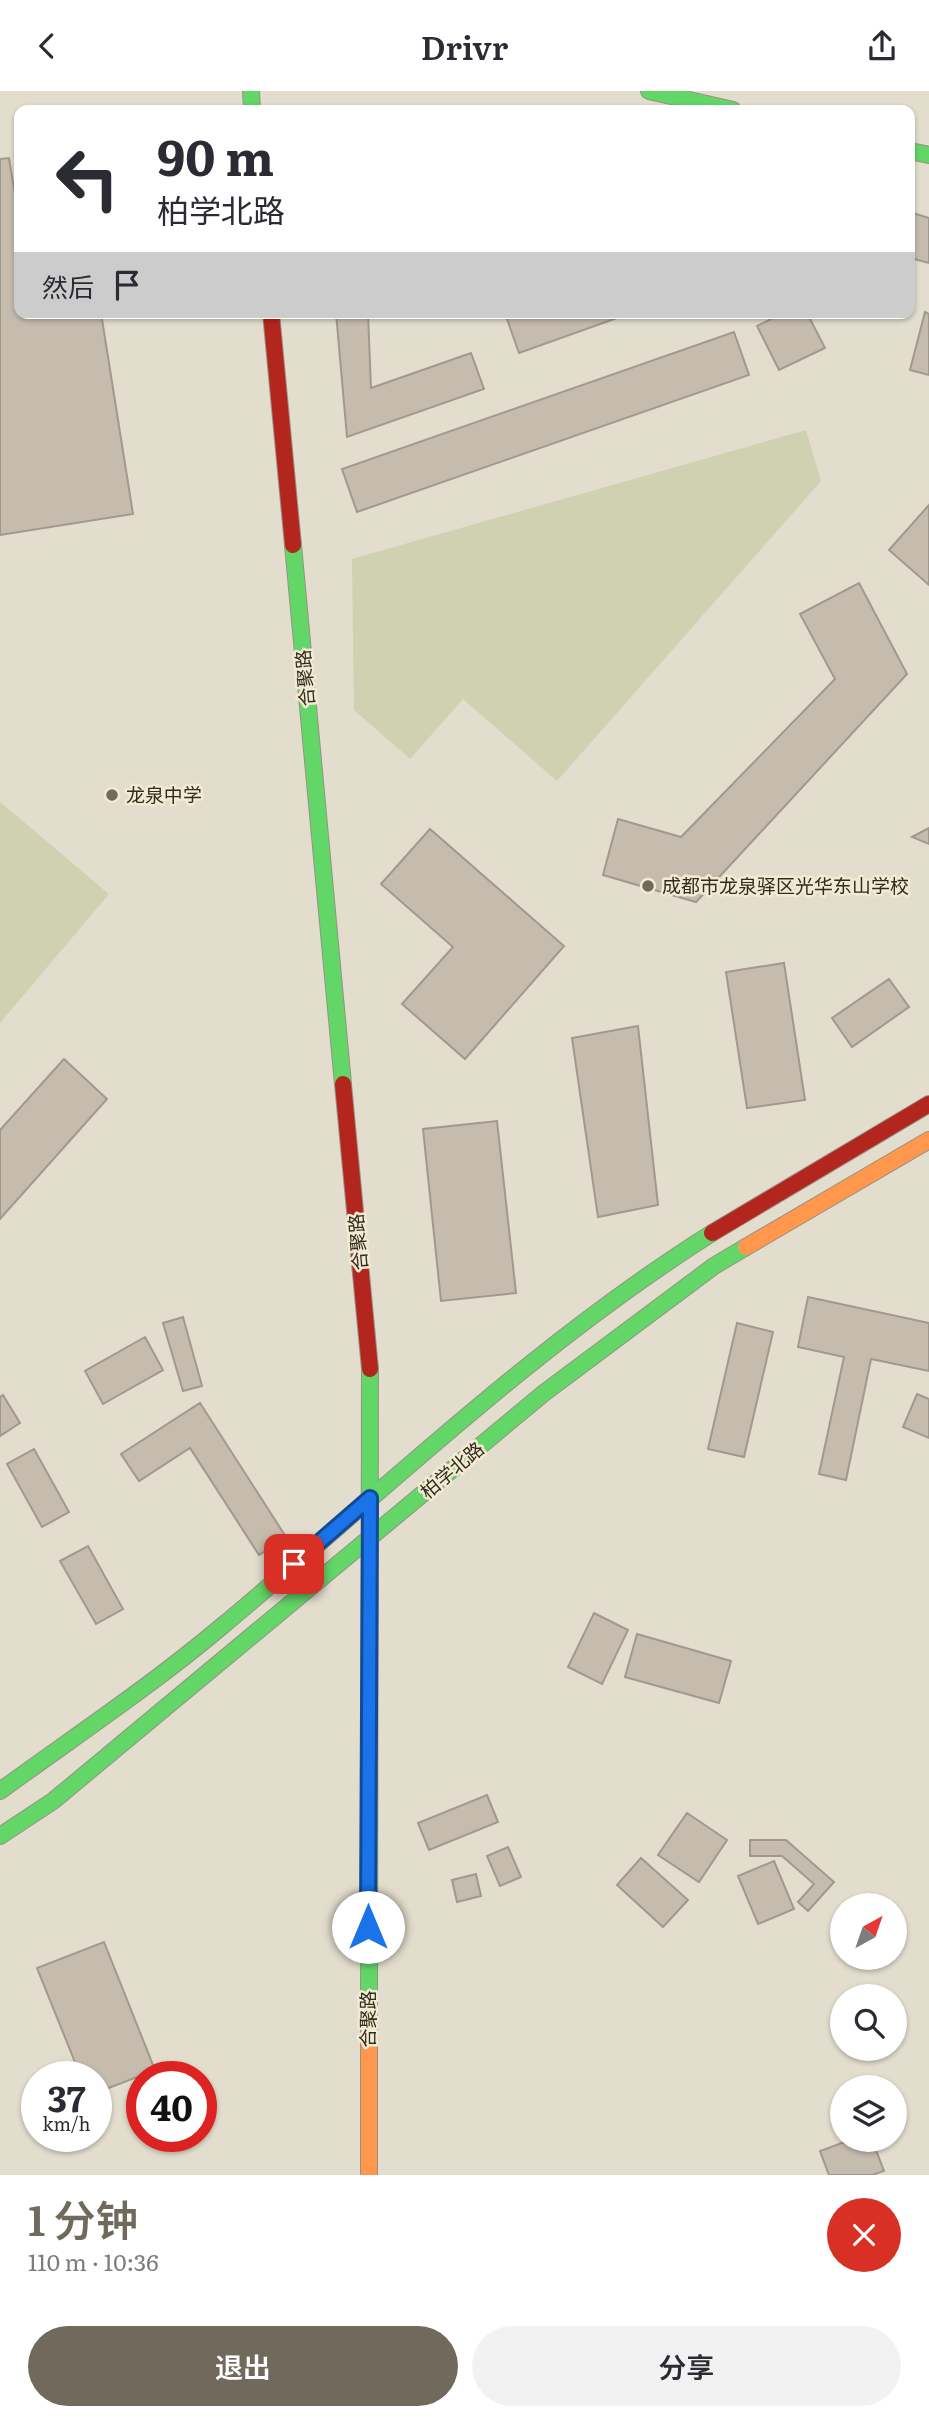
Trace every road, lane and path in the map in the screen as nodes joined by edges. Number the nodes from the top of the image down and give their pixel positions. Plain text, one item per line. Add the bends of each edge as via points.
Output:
1 (649, 91) edge
2 (711, 105) edge
3 (272, 319) edge
4 (929, 1104) edge
5 (929, 1140) edge
6 (370, 1498) junction
7 (370, 1538) junction
8 (0, 1791) edge
9 (0, 1836) edge
10 (369, 2175) edge

1 - 2 street
3 - 6 street, 合聚路 via 372,1389
4 - 6 street, 柏学北路 via 804,1174 676,1254 507,1380
5 - 7 street, 柏学北路 via 715,1266 544,1393
6 - 7 street, 合聚路
6 - 8 street, 柏学北路 via 218,1629
7 - 9 street, 柏学北路 via 53,1801
7 - 10 street, 合聚路

